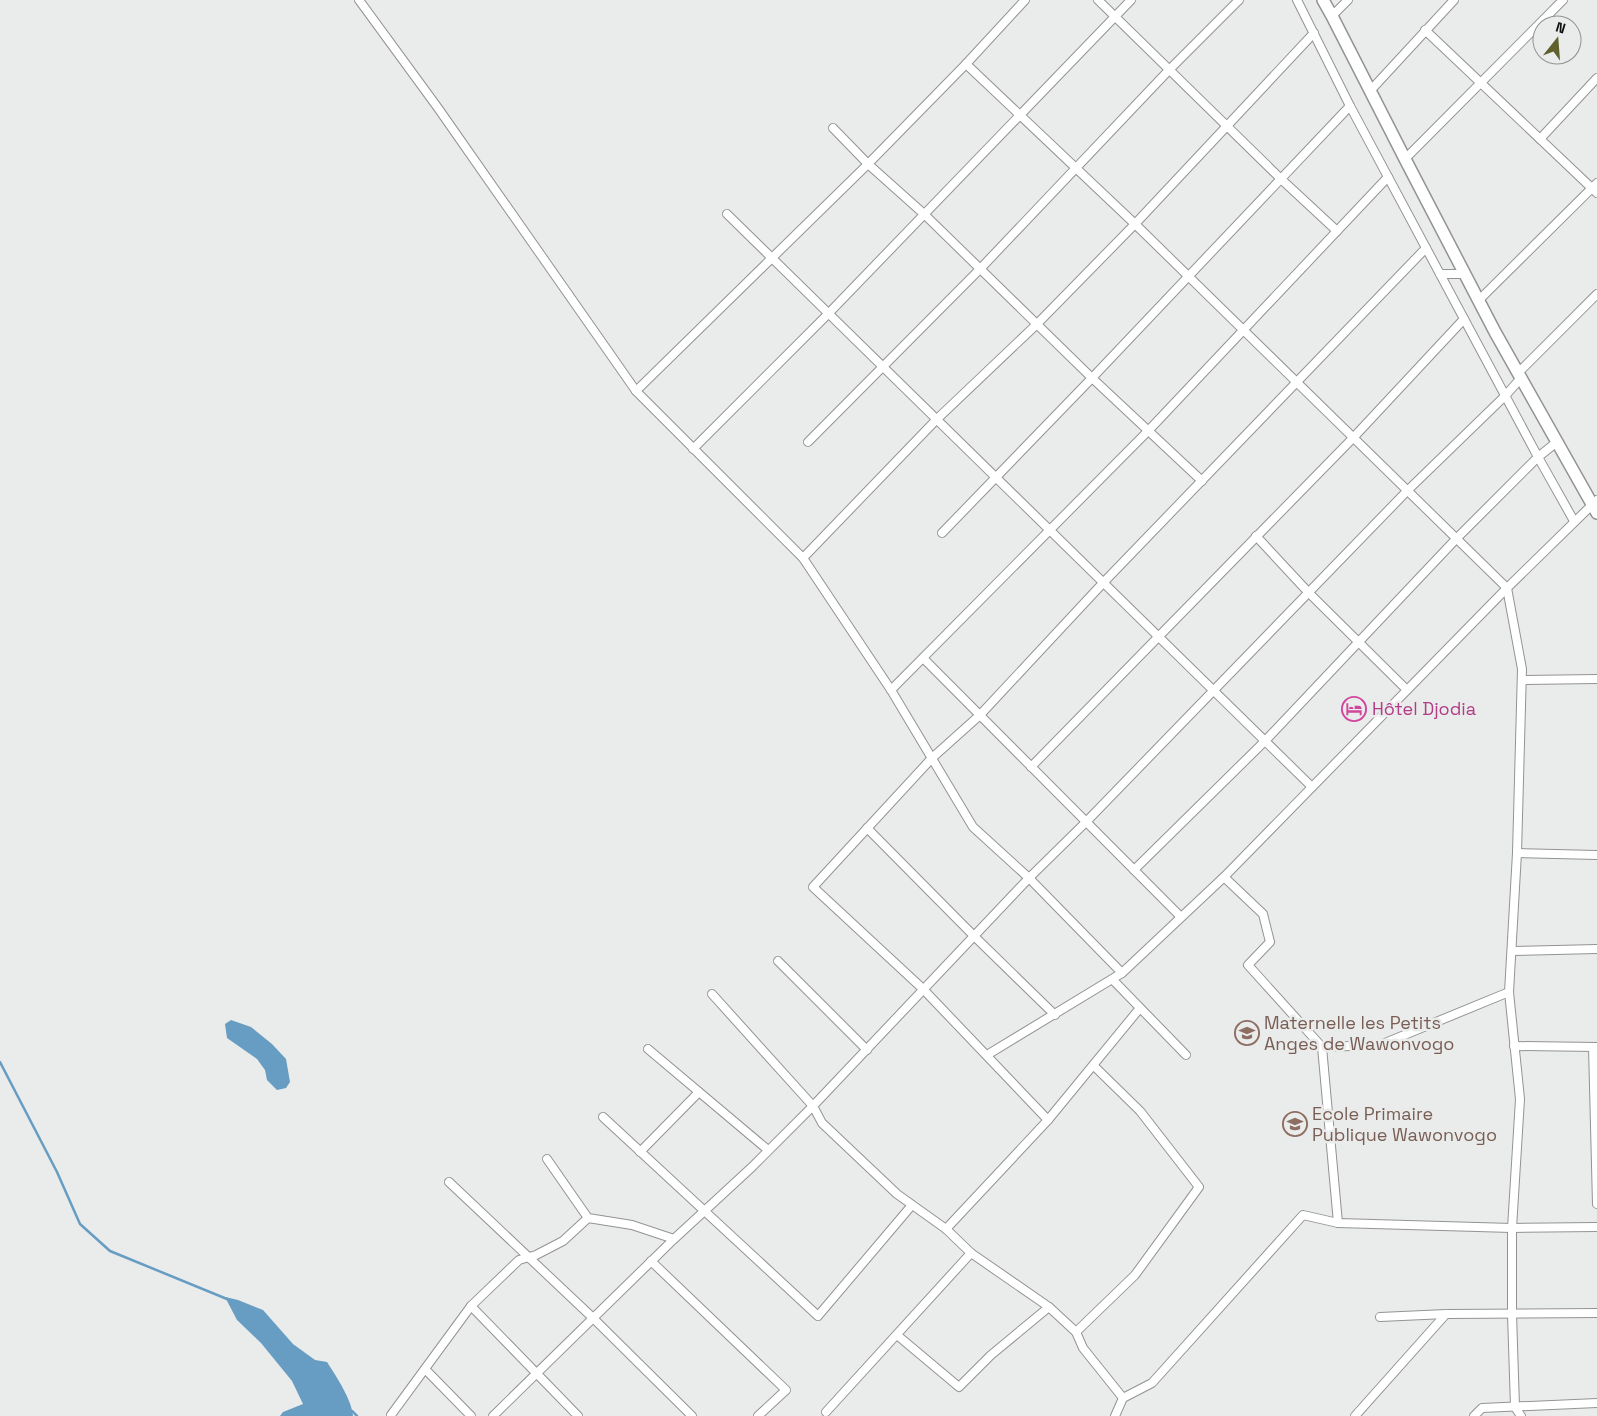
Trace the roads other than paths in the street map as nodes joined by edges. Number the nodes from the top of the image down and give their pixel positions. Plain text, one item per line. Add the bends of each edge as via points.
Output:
1 (359, 0) edge
2 (1025, 0) edge
3 (1098, 0) edge
4 (1131, 0) edge
5 (1239, 0) edge
6 (1297, 0) edge
7 (1322, 0) edge
8 (1348, 0) edge
9 (1454, 0) edge
10 (1563, 0) edge
11 (1332, 16) junction
12 (1114, 17) junction
13 (1425, 30) junction
14 (1314, 33) junction
15 (966, 64) junction
16 (1169, 70) junction
17 (1597, 78) edge
18 (1480, 83) junction
19 (1370, 91) junction
20 (1350, 106) junction
21 (1019, 116) junction
22 (1227, 127) junction
23 (833, 128) dead end
24 (1540, 139) junction
25 (1405, 160) junction
26 (868, 164) junction
27 (1076, 168) junction
28 (1388, 176) junction
29 (1281, 179) junction
30 (1595, 188) edge
31 (727, 214) dead end
32 (924, 214) junction
33 (1135, 224) junction
34 (1337, 231) junction
35 (1426, 248) junction
36 (772, 259) junction
37 (981, 268) junction
38 (1440, 274) junction
39 (1465, 274) junction
40 (1188, 277) junction
41 (1595, 299) edge
42 (1479, 300) junction
43 (828, 314) junction
44 (1464, 319) junction
45 (1038, 324) junction
46 (1243, 331) junction
47 (883, 367) junction
48 (1520, 375) junction
49 (1092, 378) junction
50 (1297, 383) junction
51 (636, 391) junction
52 (1505, 396) junction
53 (937, 419) junction
54 (1149, 430) junction
55 (1353, 438) junction
56 (808, 442) dead end
57 (1557, 442) junction
58 (693, 448) junction
59 (1538, 457) junction
60 (996, 477) junction
61 (1202, 481) junction
62 (1408, 491) junction
63 (1595, 506) edge
64 (1574, 521) junction
65 (1050, 529) junction
66 (942, 533) dead end
67 (1256, 536) junction
68 (1456, 539) junction
69 (803, 558) junction
70 (1104, 582) junction
71 (1507, 588) junction
72 (1309, 593) junction
73 (1158, 636) junction
74 (1358, 642) junction
75 (923, 658) junction
76 (1597, 679) edge
77 (1522, 680) junction
78 (891, 690) junction
79 (1407, 690) junction
80 (1214, 691) junction
81 (980, 714) junction
82 (1265, 741) junction
83 (932, 758) junction
84 (1031, 767) junction
85 (1312, 787) junction
86 (1086, 822) junction
87 (867, 828) junction
88 (1517, 853) junction
89 (1597, 855) edge
90 (1134, 870) junction
91 (1224, 877) junction
92 (1029, 878) junction
93 (1181, 918) junction
94 (974, 936) junction
95 (1597, 948) edge
96 (1512, 951) junction
97 (778, 961) dead end
98 (1122, 973) junction
99 (1113, 980) junction
100 (923, 989) junction
101 (1509, 992) junction
102 (712, 994) dead end
103 (1140, 1008) junction
104 (1055, 1015) junction
105 (1514, 1046) junction
106 (1322, 1047) junction
107 (1595, 1047) edge
108 (648, 1049) dead end
109 (867, 1050) junction
110 (987, 1055) junction
111 (1186, 1055) dead end
112 (1094, 1066) junction
113 (699, 1092) junction
114 (813, 1106) junction
115 (603, 1117) dead end
116 (1048, 1120) junction
117 (768, 1150) junction
118 (640, 1152) junction
119 (547, 1159) dead end
120 (449, 1182) dead end
121 (1597, 1204) edge
122 (912, 1205) junction
123 (704, 1211) junction
124 (588, 1218) junction
125 (1338, 1223) junction
126 (1597, 1227) edge
127 (1512, 1228) junction
128 (946, 1229) junction
129 (674, 1239) junction
130 (971, 1253) junction
131 (529, 1258) junction
132 (651, 1261) junction
133 (471, 1306) junction
134 (1048, 1307) junction
135 (1597, 1313) edge
136 (1446, 1314) junction
137 (1512, 1314) junction
138 (1380, 1317) dead end
139 (593, 1318) junction
140 (1076, 1332) junction
141 (897, 1334) junction
142 (425, 1369) junction
143 (537, 1373) junction
144 (1123, 1398) junction
145 (1597, 1404) edge
146 (1515, 1407) junction
147 (826, 1412) dead end
148 (391, 1415) edge
149 (471, 1416) edge
150 (493, 1416) edge
151 (578, 1416) edge
152 (692, 1416) edge
153 (758, 1416) edge
154 (1115, 1416) edge
155 (1355, 1416) edge
156 (1474, 1416) edge
157 (1521, 1416) edge

1 - 51 street via 444,115
2 - 15 street
3 - 12 street
4 - 12 street
5 - 16 street
6 - 14 street
7 - 11 main road
8 - 11 street
9 - 13 street
10 - 18 street
11 - 19 main road
12 - 16 street
12 - 21 street
13 - 18 street
13 - 19 street
14 - 20 street
14 - 22 street
15 - 21 street
15 - 26 street
16 - 22 street
16 - 27 street
17 - 24 street
18 - 24 street
18 - 25 street
19 - 25 main road
20 - 28 street
20 - 29 street
21 - 27 street
21 - 32 street
22 - 29 street
22 - 33 street
23 - 26 street
24 - 30 street
25 - 39 main road
26 - 32 street
26 - 36 street
27 - 33 street
27 - 37 street
28 - 34 street
28 - 35 street
29 - 34 street
29 - 40 street
30 - 42 street
31 - 36 street
32 - 37 street
32 - 43 street
33 - 40 street
33 - 45 street
34 - 46 street
35 - 38 street
35 - 50 street
36 - 43 street
36 - 51 street
37 - 45 street
37 - 47 street
38 - 39 street
38 - 44 street
39 - 42 main road
40 - 46 street
40 - 49 street
41 - 48 street
42 - 48 main road
43 - 47 street
43 - 58 street
44 - 52 street
44 - 55 street
45 - 49 street
45 - 53 street
46 - 50 street
46 - 54 street
47 - 53 street
47 - 56 street
48 - 52 street
48 - 57 main road
49 - 54 street
49 - 60 street
50 - 55 street
50 - 61 street
51 - 58 street
52 - 59 street
52 - 62 street
53 - 60 street
53 - 69 street
54 - 61 street
54 - 65 street
55 - 62 street
55 - 67 street
57 - 59 street
57 - 63 main road
58 - 69 street
59 - 64 street
59 - 68 street
60 - 65 street
60 - 66 street
61 - 70 street
62 - 68 street
62 - 72 street
63 - 64 street
64 - 71 street
65 - 70 street
65 - 75 street
67 - 72 street
67 - 73 street
68 - 71 street
68 - 74 street
69 - 78 street
70 - 73 street
70 - 81 street
71 - 77 street
71 - 79 street
72 - 74 street
72 - 80 street
73 - 80 street
73 - 84 street
74 - 79 street
74 - 82 street
75 - 78 street
75 - 81 street
76 - 77 street
77 - 88 street
78 - 83 street
79 - 85 street
80 - 82 street
80 - 86 street
81 - 83 street
81 - 84 street
82 - 85 street
82 - 90 street
83 - 87 street
83 - 92 street via 973,827
84 - 86 street
85 - 91 street
86 - 90 street
86 - 92 street
87 - 94 street
87 - 100 street via 813,887
88 - 89 street
88 - 96 street
90 - 93 street
91 - 93 street
91 - 106 street via 1263,914 1270,942 1248,965
92 - 94 street
92 - 98 street
93 - 98 street
94 - 100 street
94 - 104 street
95 - 96 street
96 - 101 street
97 - 109 street
98 - 99 street
99 - 103 street
99 - 104 street
100 - 109 street
100 - 110 street
101 - 105 street
101 - 106 street via 1380,1045
102 - 114 street
103 - 111 street
103 - 112 street
104 - 110 street
105 - 107 street
105 - 127 street via 1520,1099
106 - 125 street
107 - 121 street
108 - 113 street
109 - 114 street
110 - 116 street
112 - 116 street
112 - 140 street via 1140,1111 1199,1187 1135,1275
113 - 117 street
113 - 118 street
114 - 117 street
114 - 122 street via 822,1122
115 - 118 street
116 - 128 street
117 - 123 street
118 - 123 street
119 - 124 street
120 - 131 street
122 - 123 street via 818,1316
122 - 128 street
123 - 129 street
124 - 129 street via 632,1225
124 - 131 street via 563,1241
125 - 127 street
125 - 144 street via 1303,1215 1152,1382
126 - 127 street
127 - 137 street
128 - 130 street
129 - 132 street
130 - 134 street
130 - 141 street
131 - 133 street via 519,1260
131 - 139 street
132 - 139 street
132 - 153 street via 786,1390
133 - 142 street
133 - 143 street
134 - 140 street
134 - 141 street via 959,1387
135 - 137 street
136 - 137 street
136 - 138 street
136 - 155 street
137 - 146 street
139 - 143 street
139 - 152 street
140 - 144 street via 1083,1348
141 - 147 street
142 - 148 street
142 - 149 street
143 - 150 street
143 - 151 street
144 - 154 street
145 - 146 street
146 - 156 street via 1482,1408
146 - 157 street

